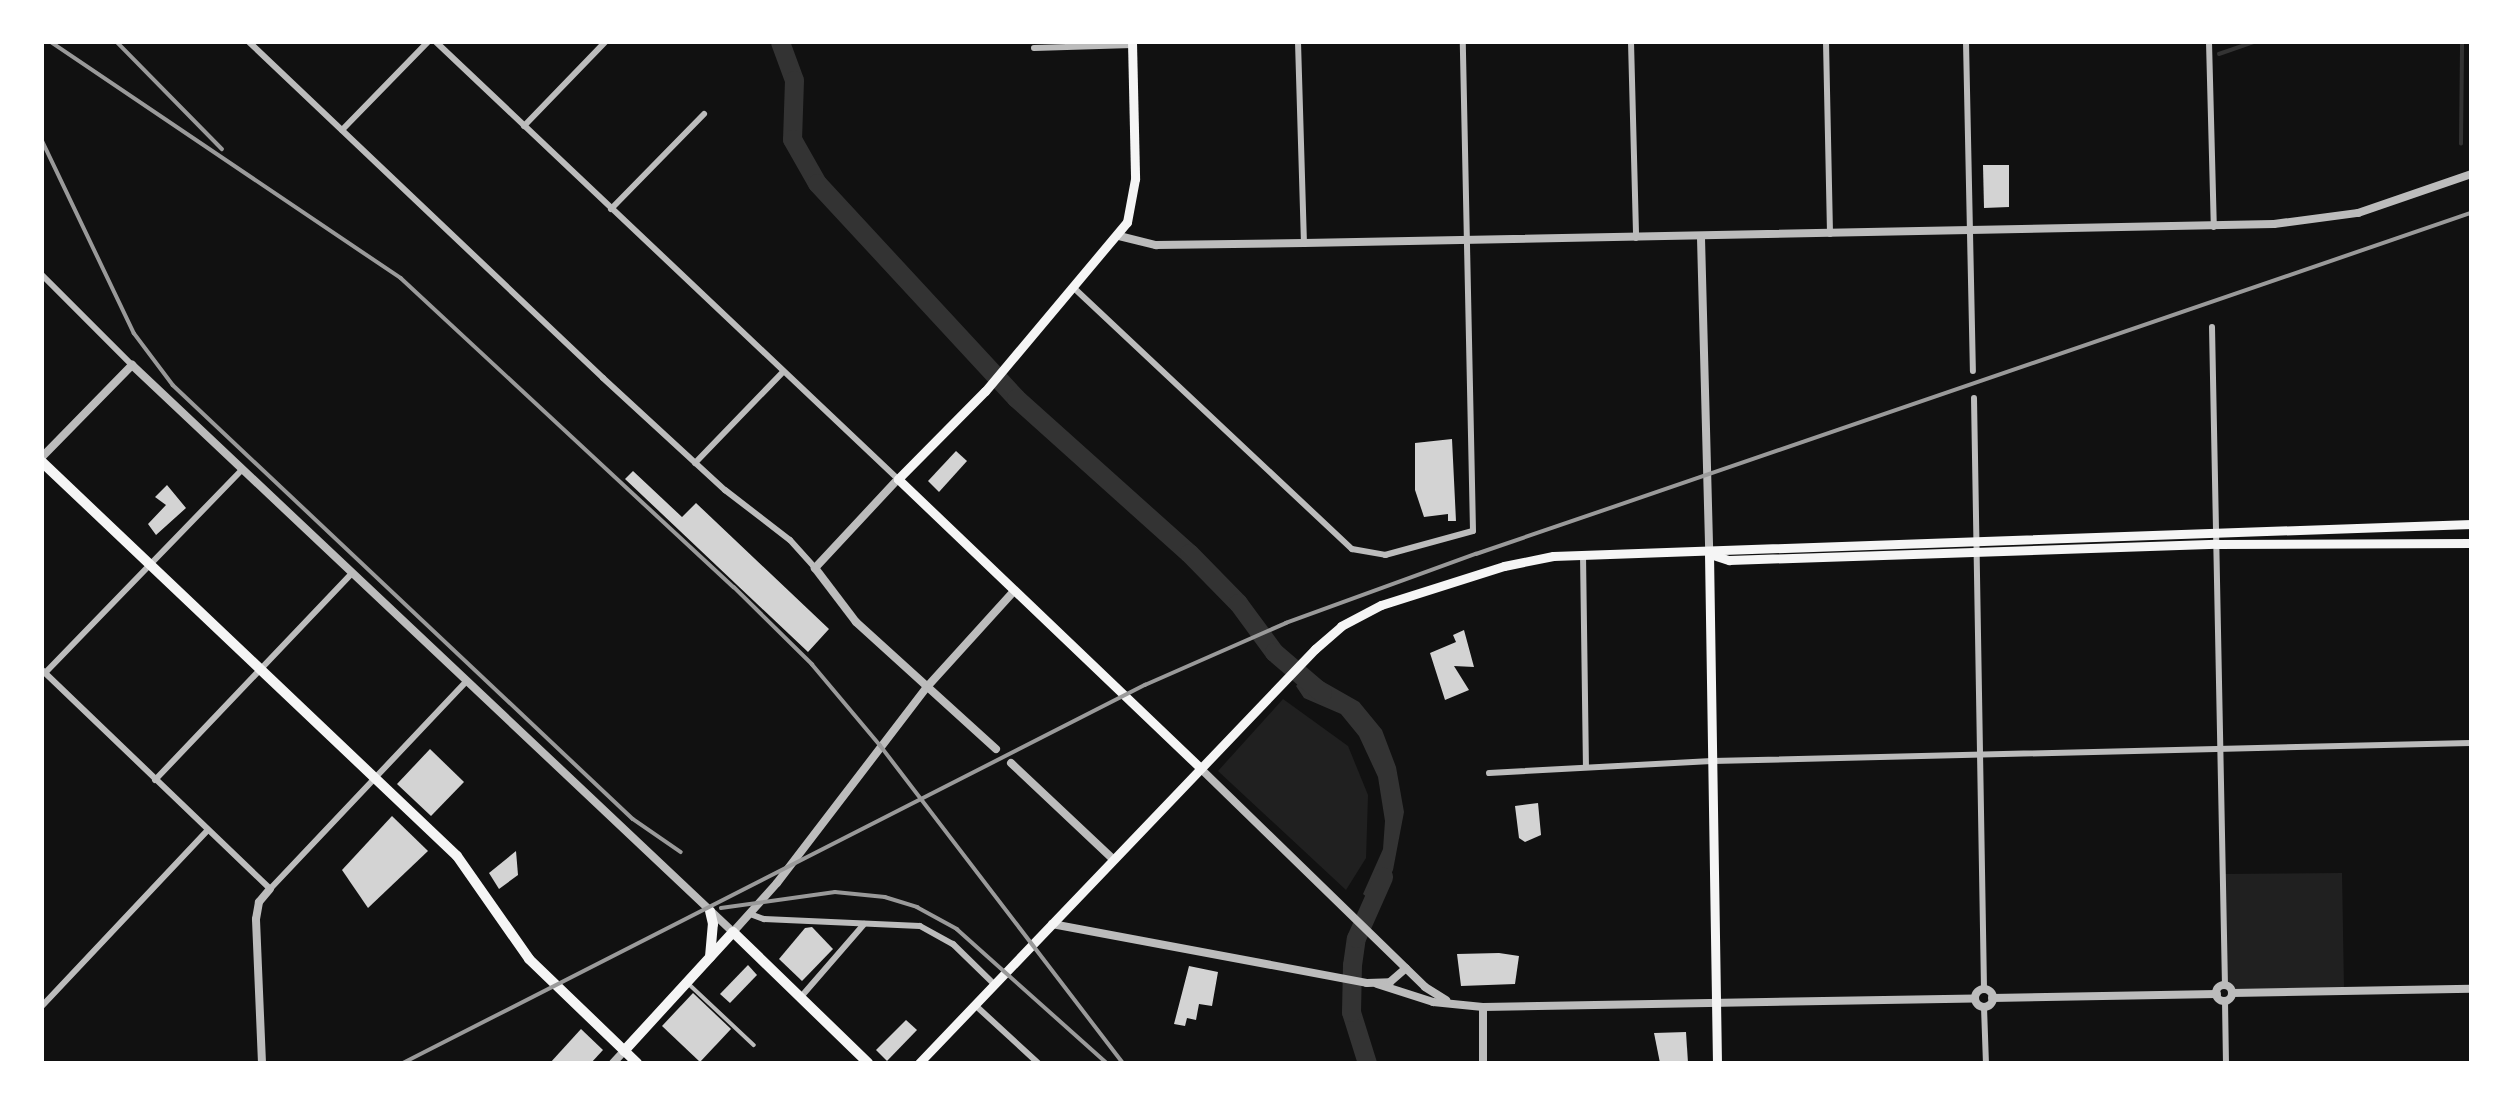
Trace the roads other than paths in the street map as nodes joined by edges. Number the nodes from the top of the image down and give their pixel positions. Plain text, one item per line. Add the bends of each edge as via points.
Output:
1 (249, 42) edge
2 (428, 42) edge
3 (436, 42) edge
4 (605, 42) edge
5 (1298, 42) edge
6 (1463, 42) edge
7 (1631, 42) edge
8 (1826, 42) edge
9 (1966, 42) edge
10 (2209, 42) edge
11 (1132, 44) edge
12 (1034, 48) dead end
13 (704, 114) dead end
14 (524, 126) junction
15 (342, 130) junction
16 (2471, 174) edge
17 (611, 209) junction
18 (2214, 226) junction
19 (1969, 231) junction
20 (1119, 236) junction
21 (1830, 236) junction
22 (1701, 238) junction
23 (1636, 239) junction
24 (1466, 240) junction
25 (1304, 243) junction
26 (42, 275) edge
27 (1074, 289) junction
28 (2212, 327) dead end
29 (132, 366) junction
30 (1973, 371) dead end
31 (782, 373) junction
32 (1974, 398) dead end
33 (42, 460) edge
34 (695, 463) junction
35 (242, 470) junction
36 (898, 479) junction
37 (2471, 524) edge
38 (2216, 532) junction
39 (1976, 538) junction
40 (2471, 543) edge
41 (2216, 544) junction
42 (1977, 551) junction
43 (1709, 554) junction
44 (1583, 555) junction
45 (149, 564) junction
46 (815, 568) junction
47 (351, 574) junction
48 (1013, 592) junction
49 (261, 668) junction
50 (44, 672) edge
51 (465, 682) junction
52 (926, 688) junction
53 (2471, 743) edge
54 (996, 749) dead end
55 (2221, 749) junction
56 (1981, 755) junction
57 (1712, 761) junction
58 (1011, 763) dead end
59 (1586, 766) junction
60 (1199, 767) junction
61 (1489, 773) dead end
62 (375, 778) junction
63 (155, 780) junction
64 (208, 830) junction
65 (1113, 859) junction
66 (270, 889) junction
67 (710, 911) junction
68 (750, 914) junction
69 (864, 924) junction
70 (1052, 924) junction
71 (733, 932) junction
72 (709, 958) junction
73 (1406, 968) junction
74 (687, 982) junction
75 (994, 984) junction
76 (1377, 984) junction
77 (2225, 986) junction
78 (2471, 989) edge
79 (1984, 990) junction
80 (2217, 993) junction
81 (2232, 993) junction
82 (800, 998) junction
83 (1975, 998) junction
84 (1992, 998) junction
85 (1449, 1000) junction
86 (2225, 1001) junction
87 (1716, 1002) junction
88 (975, 1005) junction
89 (42, 1006) edge
90 (1483, 1007) junction
91 (1984, 1007) junction
92 (754, 1045) dead end
93 (624, 1051) junction
94 (262, 1063) edge
95 (612, 1063) edge
96 (637, 1063) edge
97 (868, 1063) edge
98 (919, 1063) edge
99 (1038, 1063) edge
100 (1483, 1063) edge
101 (1717, 1063) edge
102 (1986, 1063) edge
103 (2226, 1063) edge

1 - 15 street
2 - 15 street
3 - 14 street
4 - 14 street
5 - 25 street
6 - 24 street
7 - 23 street
8 - 21 street
9 - 19 street
10 - 18 street
11 - 12 street
11 - 20 main road via 1134,187 1129,217
13 - 17 street
14 - 17 street
15 - 34 street
16 - 18 street via 2338,217
17 - 31 street
18 - 19 street
19 - 21 street
19 - 30 street
20 - 25 street via 1156,244
20 - 27 main road
21 - 22 street
22 - 23 street
22 - 43 street
23 - 24 street
24 - 25 street
24 - 27 street via 1473,531 1385,555 1360,552 1344,544
26 - 29 street
27 - 36 main road via 985,391
28 - 38 street
29 - 33 street
29 - 35 street
31 - 34 street
31 - 36 street
32 - 39 street
33 - 45 main road
34 - 46 street via 790,540
35 - 45 street
35 - 47 street
36 - 46 street
36 - 48 main road
37 - 38 main road
38 - 39 main road
38 - 41 street
39 - 42 street
39 - 43 main road via 1729,548
40 - 41 main road
41 - 42 main road
41 - 55 street
42 - 43 main road via 1729,560
42 - 56 street
43 - 44 main road
43 - 57 main road
44 - 59 street
44 - 60 main road via 1526,560 1381,605 1341,626
45 - 49 main road
45 - 50 street
46 - 52 street via 843,608
47 - 49 street
47 - 51 street
48 - 52 street
48 - 60 main road
49 - 62 main road
49 - 63 street
50 - 63 street
51 - 62 street
51 - 67 street
52 - 54 street
52 - 68 street
53 - 55 street
55 - 56 street
55 - 77 street
56 - 57 street
56 - 79 street
57 - 59 street
57 - 87 main road
58 - 65 street
59 - 61 street
60 - 65 main road
60 - 73 street
62 - 66 street
62 - 93 main road via 465,866 529,959
63 - 64 street
64 - 66 street
64 - 89 street
65 - 70 main road
66 - 94 street via 259,902 256,919
67 - 71 street
67 - 72 main road
68 - 69 street
68 - 71 street
69 - 75 street via 929,930 953,944
69 - 82 street
70 - 75 main road
70 - 76 street
71 - 72 main road
71 - 82 main road
72 - 74 main road
73 - 76 street via 1396,979
73 - 85 street via 1425,987
74 - 92 lane
74 - 93 main road
75 - 88 main road
76 - 85 street via 1418,998
77 - 80 street
77 - 81 street
78 - 81 street
79 - 83 street
79 - 84 street
80 - 84 street
80 - 86 street
81 - 86 street
82 - 97 main road
83 - 87 street
83 - 91 street
84 - 91 street
85 - 90 street
86 - 103 street
87 - 90 street
87 - 101 main road
88 - 98 main road
88 - 99 street
90 - 100 street
91 - 102 street
93 - 95 street
93 - 96 main road

